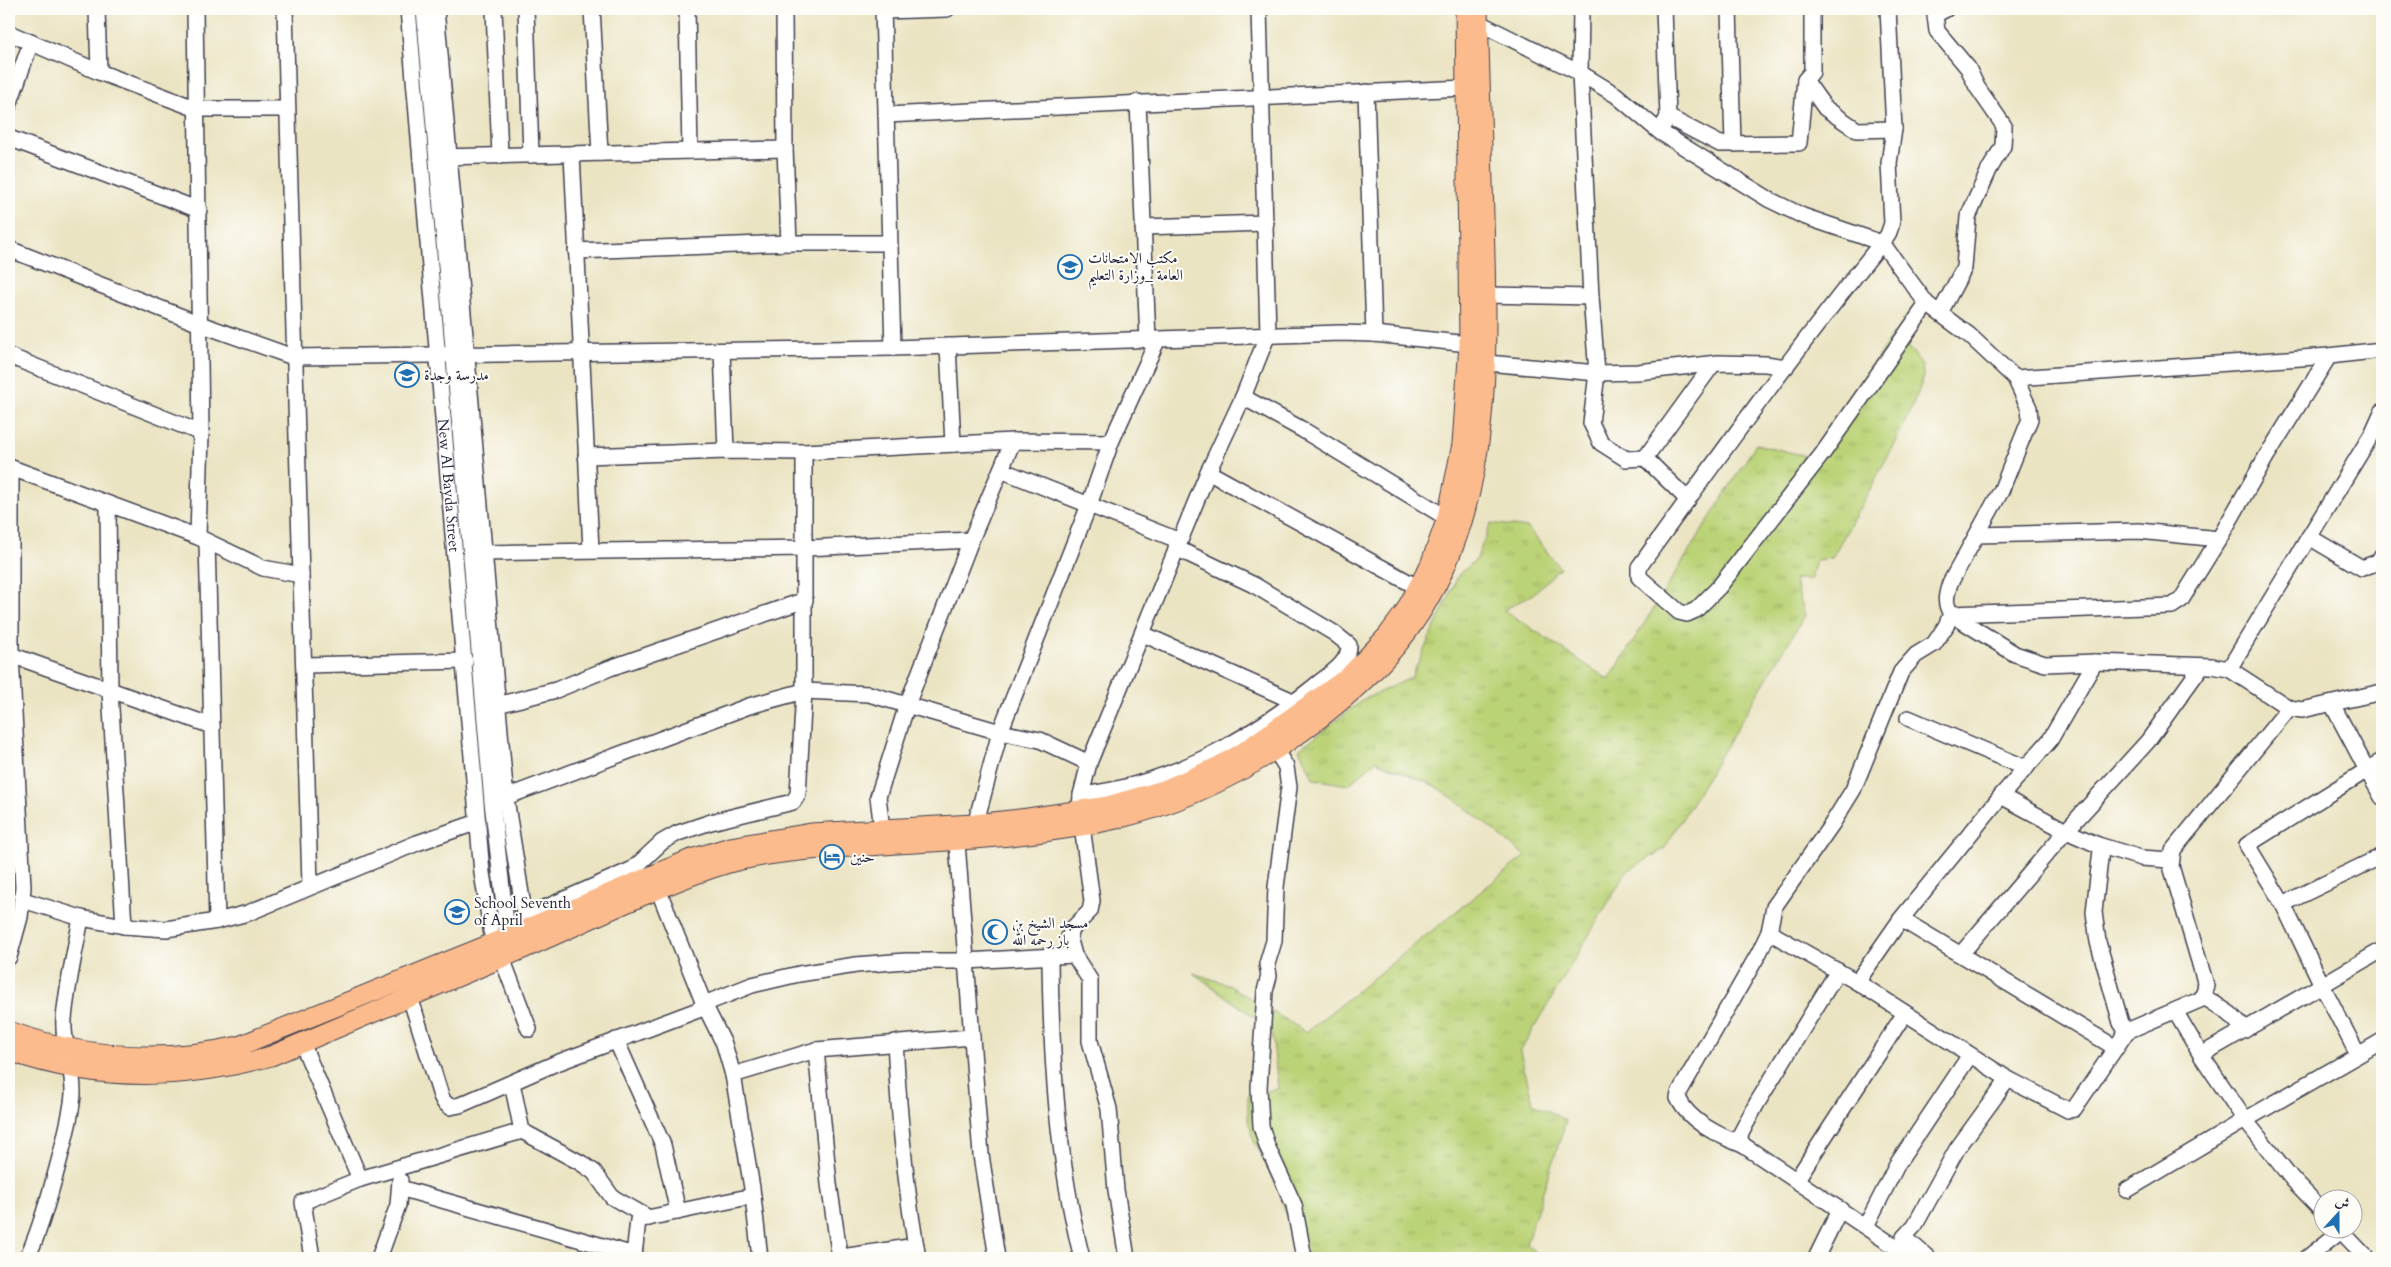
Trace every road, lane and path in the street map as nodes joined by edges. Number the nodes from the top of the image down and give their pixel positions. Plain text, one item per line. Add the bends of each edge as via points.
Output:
1 (97, 9) edge
2 (195, 9) edge
3 (285, 9) edge
4 (408, 9) edge
5 (424, 9) edge
6 (436, 9) edge
7 (494, 9) edge
8 (526, 9) edge
9 (592, 9) edge
10 (687, 9) edge
11 (784, 9) edge
12 (947, 9) edge
13 (1259, 9) edge
14 (1581, 9) edge
15 (1664, 9) edge
16 (1728, 9) edge
17 (1812, 9) edge
18 (1888, 9) edge
19 (1946, 9) edge
20 (883, 10) edge
21 (1471, 14) edge
22 (9, 33) edge
23 (31, 42) junction
24 (99, 72) junction
25 (1580, 73) junction
26 (1805, 80) junction
27 (1465, 88) junction
28 (1366, 92) junction
29 (1262, 98) junction
30 (1138, 102) junction
31 (9, 105) edge
32 (197, 109) junction
33 (287, 109) junction
34 (886, 115) junction
35 (1668, 117) junction
36 (1894, 130) junction
37 (1660, 132) junction
38 (9, 138) edge
39 (1733, 144) junction
40 (785, 149) junction
41 (690, 151) junction
42 (600, 153) junction
43 (572, 154) junction
44 (531, 155) junction
45 (500, 156) junction
46 (443, 157) junction
47 (199, 210) junction
48 (1266, 223) junction
49 (1143, 227) junction
50 (789, 243) junction
51 (889, 243) junction
52 (1882, 243) junction
53 (9, 249) edge
54 (576, 251) junction
55 (1486, 295) junction
56 (1591, 297) junction
57 (1933, 309) junction
58 (200, 324) junction
59 (1268, 334) junction
60 (1374, 334) junction
61 (1153, 341) junction
62 (948, 346) junction
63 (893, 348) junction
64 (2382, 350) edge
65 (722, 351) junction
66 (582, 353) junction
67 (453, 354) junction
68 (9, 356) edge
69 (1474, 356) junction
70 (2329, 356) junction
71 (293, 357) junction
72 (1713, 364) junction
73 (1786, 368) junction
74 (1598, 373) junction
75 (2015, 378) junction
76 (1243, 397) junction
77 (2382, 412) edge
78 (201, 433) junction
79 (1013, 441) junction
80 (1111, 442) junction
81 (953, 444) junction
82 (726, 451) junction
83 (804, 452) junction
84 (586, 456) junction
85 (1645, 458) junction
86 (10, 468) edge
87 (1001, 470) junction
88 (1208, 472) junction
89 (1688, 500) junction
90 (108, 504) junction
91 (1089, 504) junction
92 (1447, 518) junction
93 (1976, 535) junction
94 (2309, 537) junction
95 (2219, 539) junction
96 (203, 540) junction
97 (971, 540) junction
98 (1178, 545) junction
99 (805, 548) junction
100 (591, 550) junction
101 (470, 553) junction
102 (2382, 555) edge
103 (10, 571) edge
104 (301, 574) junction
105 (1425, 591) junction
106 (805, 600) junction
107 (1951, 614) junction
108 (1143, 634) junction
109 (11, 648) edge
110 (465, 661) junction
111 (2095, 662) junction
112 (305, 666) junction
113 (2201, 667) junction
114 (2229, 669) junction
115 (804, 690) junction
116 (110, 691) junction
117 (2382, 692) edge
118 (2332, 704) junction
119 (497, 705) junction
120 (907, 705) junction
121 (2289, 708) junction
122 (1305, 711) junction
123 (1908, 718) dead end
124 (212, 726) junction
125 (1000, 732) junction
126 (1272, 743) junction
127 (2382, 761) edge
128 (1089, 763) junction
129 (2026, 768) junction
130 (2367, 770) junction
131 (2001, 796) junction
132 (2382, 797) edge
133 (491, 802) junction
134 (1081, 811) junction
135 (478, 822) junction
136 (882, 829) junction
137 (2066, 831) junction
138 (964, 832) junction
139 (2098, 844) junction
140 (2382, 856) edge
141 (2170, 860) junction
142 (16, 875) edge
143 (655, 882) junction
144 (310, 885) junction
145 (23, 900) junction
146 (2283, 904) junction
147 (81, 918) junction
148 (1901, 919) junction
149 (216, 920) junction
150 (124, 926) junction
151 (1769, 932) junction
152 (509, 944) junction
153 (2382, 950) edge
154 (1962, 954) junction
155 (1074, 955) junction
156 (1050, 956) junction
157 (9, 957) edge
158 (967, 961) junction
159 (1838, 971) junction
160 (1857, 982) junction
161 (2322, 986) junction
162 (2203, 996) junction
163 (410, 997) junction
164 (704, 1004) junction
165 (2174, 1011) junction
166 (1905, 1013) junction
167 (529, 1029) dead end
168 (2245, 1030) junction
169 (9, 1031) edge
170 (2127, 1031) junction
171 (972, 1037) junction
172 (616, 1040) junction
173 (2382, 1041) edge
174 (896, 1042) junction
175 (302, 1043) junction
176 (65, 1048) junction
177 (2116, 1048) junction
178 (816, 1050) junction
179 (10, 1053) edge
180 (2358, 1054) junction
181 (1970, 1055) junction
182 (2201, 1055) junction
183 (71, 1069) junction
184 (733, 1075) junction
185 (2008, 1079) junction
186 (512, 1083) junction
187 (2245, 1120) junction
188 (522, 1131) junction
189 (1743, 1145) junction
190 (402, 1168) junction
191 (360, 1179) junction
192 (1796, 1180) junction
193 (400, 1188) junction
194 (2127, 1190) dead end
195 (753, 1196) junction
196 (2314, 1202) edge
197 (1840, 1209) junction
198 (678, 1212) junction
199 (649, 1218) junction
200 (1866, 1226) junction
201 (2328, 1240) edge
202 (2350, 1240) edge
203 (917, 1252) edge
204 (26, 1258) edge
205 (312, 1258) edge
206 (379, 1258) edge
207 (760, 1258) edge
208 (838, 1258) edge
209 (997, 1258) edge
210 (1082, 1258) edge
211 (1127, 1258) edge
212 (1304, 1258) edge
213 (1816, 1258) edge
214 (1912, 1258) edge
215 (1928, 1258) edge
216 (2307, 1258) edge
217 (2367, 1258) edge

1 - 24 street
2 - 32 street
3 - 33 street
4 - 67 street, New Al Bayda Street
5 - 46 street, New Al Bayda Street
6 - 46 street
7 - 45 street
8 - 44 street
9 - 42 street
10 - 41 street
11 - 40 street
12 - 20 street
13 - 29 street
14 - 25 street
15 - 35 street
16 - 39 street
17 - 26 street via 1812,72
18 - 36 street
19 - 57 street via 1935,15 1937,31 1968,68 2004,126 2003,146 1968,217 1964,268
20 - 34 street
21 - 25 street
21 - 27 main road
21 - 55 main road
22 - 23 street
23 - 24 street
23 - 31 street
24 - 32 street
25 - 37 street via 1616,95
25 - 56 street
26 - 36 street via 1826,108 1857,130
26 - 39 street via 1799,143
27 - 28 street
27 - 69 main road
28 - 29 street
28 - 60 street
29 - 30 street
29 - 48 street
30 - 34 street
30 - 49 street
32 - 33 street
32 - 47 street
33 - 71 street
34 - 51 street
35 - 37 street
35 - 39 street via 1720,144
36 - 52 street via 1889,163 1892,223
37 - 52 street via 1785,208
38 - 47 street
40 - 41 street
40 - 50 street
41 - 42 street
42 - 43 street
43 - 44 street
43 - 54 street
44 - 45 street
45 - 46 street
46 - 67 street, New Al Bayda Street
47 - 58 street
48 - 49 street
48 - 59 street
49 - 61 street
50 - 51 street
50 - 54 street
51 - 63 street
52 - 57 street
52 - 73 street
53 - 58 street
54 - 66 street
55 - 56 street
55 - 69 main road
56 - 74 street
57 - 75 street via 1969,334
57 - 89 street via 1719,587 1696,610 1687,614 1679,612 1638,573 1639,566
58 - 71 street
58 - 78 street
59 - 60 street
59 - 61 street
59 - 76 street
60 - 69 street
61 - 62 street
61 - 80 street
62 - 63 street
62 - 81 street
63 - 65 street
64 - 70 street
65 - 66 street
65 - 82 street
66 - 67 street
66 - 84 street
67 - 71 street
67 - 101 street, New Al Bayda Street
67 - 101 street
68 - 78 street
69 - 74 street
69 - 92 main road via 1462,444
69 - 105 main road via 1481,415 1472,485 1456,541
70 - 75 street
70 - 95 street
71 - 104 street
72 - 73 street via 1766,364
72 - 74 street
72 - 85 street
73 - 89 street
74 - 85 street via 1591,423 1601,443 1626,459
75 - 93 street via 2029,408 2030,419 2001,491
76 - 88 street
76 - 92 street
77 - 94 street
78 - 96 street
79 - 80 street
79 - 81 street
79 - 87 street
80 - 91 street
81 - 83 street
82 - 83 street
82 - 84 street
83 - 99 street
84 - 100 street
85 - 89 street
86 - 90 street
86 - 103 street
87 - 91 street
87 - 97 street
88 - 98 street
88 - 105 street
90 - 96 street
90 - 116 street
91 - 98 street
91 - 125 street
92 - 105 main road
93 - 95 street via 2138,531
93 - 107 street via 1945,598
94 - 102 street via 2362,568 2378,562
94 - 114 street
95 - 107 street via 2181,600 2172,606
96 - 104 street via 263,568
96 - 124 street
97 - 99 street
97 - 120 street
98 - 108 street
98 - 122 street via 1254,585 1349,645 1347,655
99 - 100 street
99 - 106 street
100 - 101 street
101 - 110 street, New Al Bayda Street
101 - 119 street
101 - 133 street, New Al Bayda Street
103 - 109 street
104 - 112 street
105 - 122 main road via 1392,628 1373,663 1348,677
106 - 115 street
106 - 119 street via 556,690
107 - 111 street via 2030,660 2045,664
107 - 151 street via 1934,644 1916,655 1901,672 1853,790 1774,907
108 - 122 street
108 - 128 street
109 - 116 street
109 - 142 street
110 - 112 street
110 - 133 street, New Al Bayda Street
111 - 113 street
111 - 129 street via 2050,740
112 - 144 street
113 - 114 street
113 - 137 street via 2148,741
114 - 121 street
115 - 120 street via 870,694
115 - 133 street via 749,706
115 - 152 street via 798,794 793,802 711,822 672,836 632,869 537,911
116 - 124 street
116 - 150 street
117 - 118 street
118 - 121 street via 2302,710
118 - 130 street
119 - 133 street
120 - 125 street
120 - 136 street via 878,797
121 - 141 street via 2173,850
122 - 126 main road
122 - 134 street via 1196,763
123 - 129 street
124 - 149 street
125 - 128 street via 1040,740
125 - 138 street
126 - 134 main road via 1164,790
126 - 212 street via 1286,767 1289,787 1276,887 1274,941 1267,964 1269,976 1265,991 1259,1088 1261,1126 1266,1146 1294,1205
127 - 130 street
128 - 134 street
129 - 131 street
130 - 132 street
130 - 146 street via 2247,845
131 - 137 street
131 - 148 street
133 - 135 street, New Al Bayda Street
133 - 152 street, New Al Bayda Street
133 - 152 street
134 - 138 main road
134 - 155 street via 1092,901 1090,911 1073,928 1069,938
135 - 144 street
135 - 152 street, New Al Bayda Street via 482,873
136 - 138 main road
136 - 143 main road via 812,833 730,847 691,859
137 - 139 street
137 - 154 street
138 - 143 main road via 777,853
138 - 158 street
139 - 141 street via 2141,858
139 - 170 street via 2101,850 2094,912 2098,942 2121,1023
140 - 146 street
141 - 162 street via 2206,985
142 - 145 street
143 - 152 main road
143 - 164 street
144 - 149 street via 248,912
145 - 147 street
145 - 157 street
146 - 161 street
147 - 150 street
147 - 176 street via 66,1006
148 - 154 street
148 - 160 street
149 - 150 street via 166,929
151 - 159 street
151 - 189 street via 1678,1098 1688,1115
152 - 163 main road
152 - 167 street
152 - 176 main road via 239,1046 210,1052 152,1056
153 - 161 street
154 - 177 street
155 - 156 street
155 - 211 street via 1090,980 1090,1041 1109,1109 1116,1190
156 - 158 street
156 - 210 street via 1052,1046 1060,1142
158 - 164 street via 905,961 799,974 752,985
158 - 171 street
159 - 160 street
159 - 189 street via 1745,1124 1739,1137
160 - 166 street
161 - 168 street
161 - 180 street
162 - 165 street
162 - 168 street via 2230,1014
163 - 175 main road
163 - 186 street via 444,1102 450,1107 460,1105
164 - 172 street via 698,1010
164 - 184 street via 724,1044
165 - 170 street
165 - 182 street
166 - 181 street
166 - 192 street
168 - 182 street
169 - 176 main road
170 - 177 street
171 - 174 street
171 - 209 street via 981,1155
172 - 186 street
172 - 198 street via 663,1145
173 - 180 street
174 - 178 street
174 - 203 street via 899,1111
175 - 183 main road via 271,1056 206,1072 138,1075
175 - 191 street
176 - 183 street
177 - 185 street via 2074,1109 2068,1110
178 - 184 street
178 - 208 street
179 - 183 main road
180 - 187 street
181 - 185 street
181 - 200 street via 1898,1163
182 - 187 street
183 - 204 street via 74,1092 70,1116 39,1226
184 - 195 street
185 - 215 street via 1957,1149 1915,1225 1904,1237
186 - 188 street
187 - 194 street
187 - 196 street
188 - 190 street
188 - 199 street via 581,1163 594,1172 612,1197
189 - 192 street
190 - 191 street
190 - 193 street
191 - 205 street via 304,1202
192 - 197 street
193 - 199 street via 634,1255 638,1220
193 - 206 street via 398,1205
195 - 198 street
195 - 207 street
197 - 200 street
197 - 213 street
198 - 199 street
200 - 214 street
201 - 216 street
202 - 217 street
203 - 208 street

